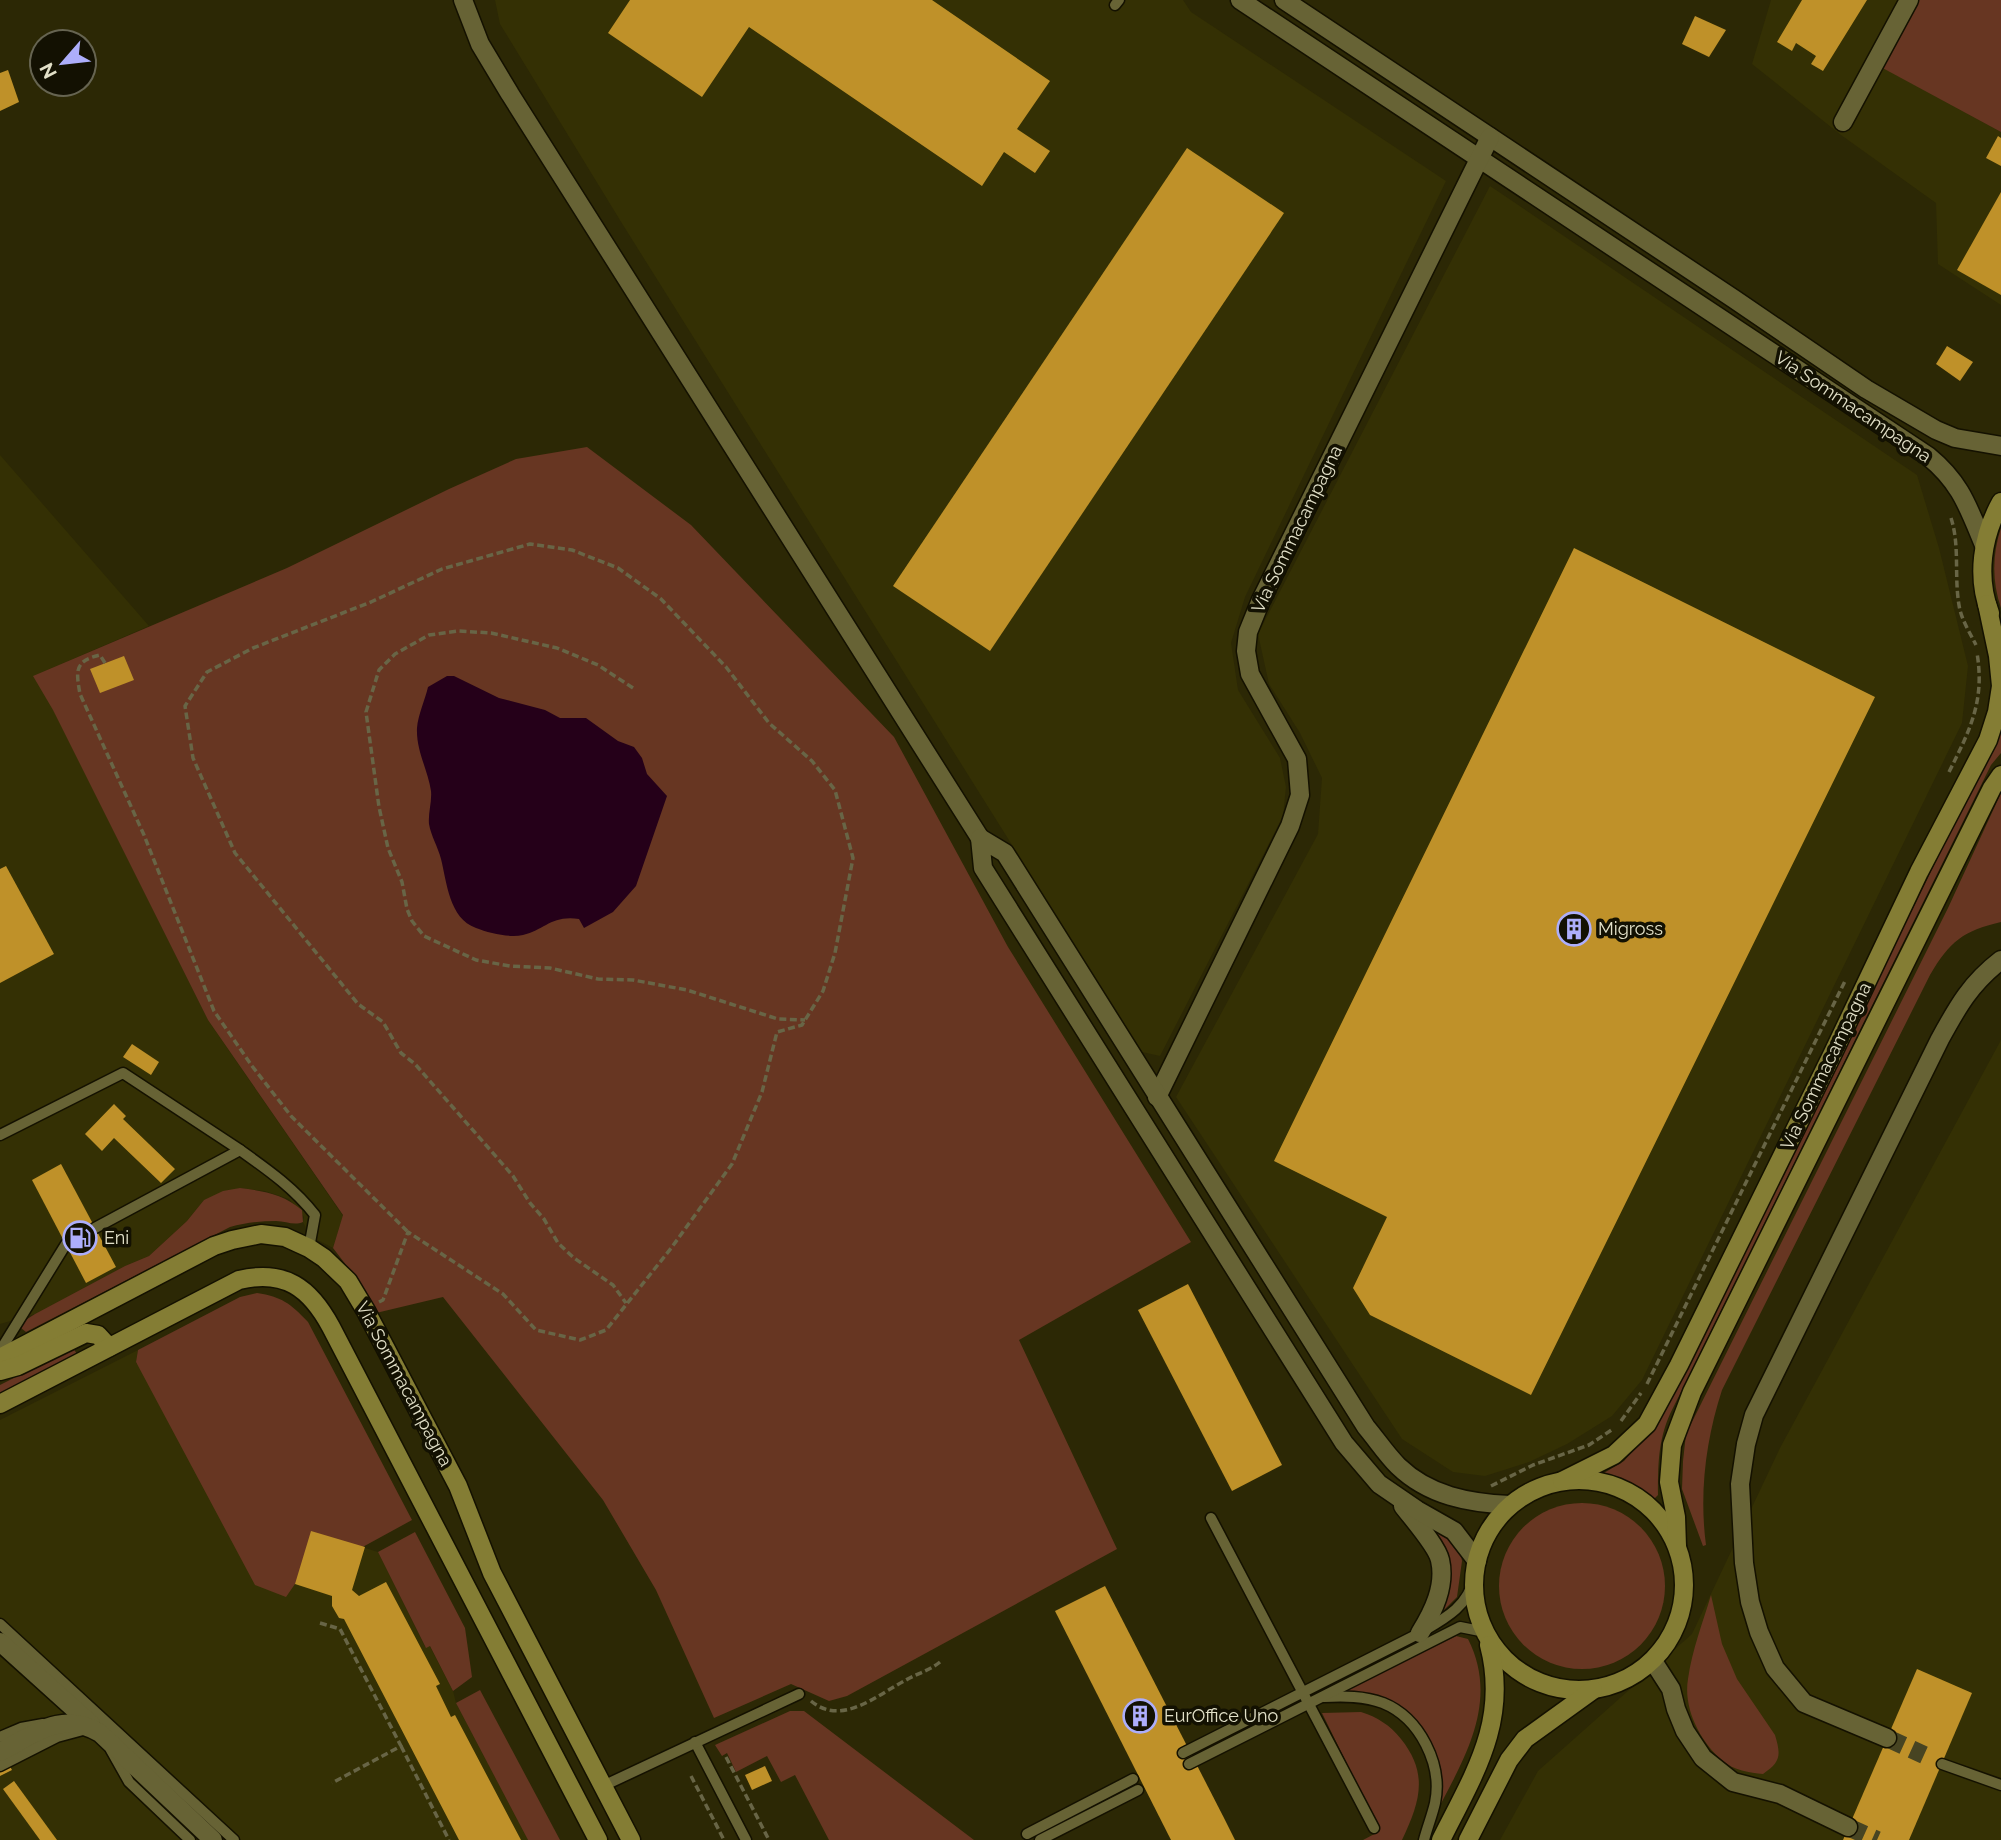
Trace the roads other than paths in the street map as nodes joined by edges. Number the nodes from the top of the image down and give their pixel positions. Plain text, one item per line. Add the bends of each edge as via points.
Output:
1 (463, 0) edge
2 (1240, 0) edge
3 (1284, 0) edge
4 (1909, 0) edge
5 (1843, 122) dead end
6 (1490, 138) junction
7 (1479, 158) junction
8 (2001, 446) edge
9 (2001, 502) edge
10 (1984, 545) junction
11 (1987, 604) junction
12 (2001, 638) edge
13 (1998, 782) edge
14 (980, 838) junction
15 (2001, 960) edge
16 (1157, 1097) junction
17 (0, 1135) edge
18 (240, 1150) junction
19 (96, 1228) dead end
20 (66, 1244) dead end
21 (309, 1248) junction
22 (109, 1347) junction
23 (0, 1351) edge
24 (0, 1358) edge
25 (0, 1371) edge
26 (0, 1404) edge
27 (1562, 1481) junction
28 (1394, 1494) junction
29 (1510, 1505) junction
30 (1211, 1518) dead end
31 (1678, 1546) junction
32 (1476, 1569) junction
33 (0, 1624) edge
34 (1485, 1632) junction
35 (1420, 1633) junction
36 (0, 1642) edge
37 (1653, 1661) junction
38 (1593, 1690) junction
39 (1303, 1693) junction
40 (799, 1694) road end
41 (1320, 1697) junction
42 (1309, 1703) junction
43 (62, 1722) junction
44 (102, 1735) junction
45 (0, 1737) edge
46 (1887, 1738) tunnel mouth
47 (695, 1742) junction
48 (0, 1752) edge
49 (1183, 1753) dead end
50 (1189, 1764) dead end
51 (1942, 1764) dead end
52 (0, 1766) edge
53 (1133, 1779) dead end
54 (2001, 1785) edge
55 (603, 1786) junction
56 (1138, 1790) dead end
57 (1849, 1827) tunnel mouth
58 (1374, 1828) dead end
59 (1027, 1834) dead end
60 (190, 1840) edge
61 (214, 1840) edge
62 (234, 1840) edge
63 (598, 1840) edge
64 (631, 1840) edge
65 (746, 1840) edge
66 (1040, 1840) edge
67 (1424, 1840) edge
68 (1441, 1840) edge
69 (1468, 1840) edge

1 - 14 street via 480,44 510,94
2 - 7 street, Via Sommacampagna
3 - 6 street, Via Sommacampagna
4 - 5 street
6 - 7 street, Via Sommacampagna
6 - 8 street, Via Sommacampagna via 1866,389 1946,434
7 - 10 street, Via Sommacampagna via 1928,456 1948,472 1962,494
7 - 16 street, Via Sommacampagna via 1248,632 1250,674 1297,759 1300,795 1290,826
9 - 10 street, Via Sommacampagna
10 - 11 street, Via Sommacampagna via 1982,575
11 - 12 street, Via Sommacampagna
11 - 27 street, Via Sommacampagna via 2001,686 1988,740 1647,1424 1614,1455
13 - 31 street, Via Sommacampagna via 1692,1392 1672,1444 1669,1482
14 - 16 street via 1005,853
14 - 28 street via 982,868 1344,1443 1379,1484
15 - 46 street via 1961,1000 1754,1415 1746,1444 1740,1485 1744,1563 1750,1602 1775,1668 1804,1703
16 - 29 street via 1366,1427 1399,1467 1435,1492 1475,1504
17 - 18 lane via 123,1073
18 - 19 lane
18 - 21 lane via 279,1177 315,1215
20 - 23 lane
21 - 24 street, Via Sommacampagna via 273,1235 223,1243
21 - 55 street, Via Sommacampagna via 348,1281 366,1311 458,1486 492,1573
22 - 25 street via 98,1335 86,1333
22 - 26 street
22 - 63 street via 225,1286 251,1278 285,1280 312,1297
27 - 29 street, Via Sommacampagna via 1534,1489
27 - 31 street, Via Sommacampagna via 1597,1481 1631,1493 1659,1516
28 - 32 street via 1454,1531
28 - 35 street via 1440,1559 1440,1589
29 - 32 street, Via Sommacampagna via 1489,1531
30 - 39 lane
31 - 37 street, Via Sommacampagna via 1684,1576 1682,1607 1671,1636
32 - 34 street, Via Sommacampagna via 1476,1606
32 - 35 lane via 1463,1604
33 - 62 lane
34 - 38 street, Via Sommacampagna via 1504,1658 1530,1678 1561,1689
34 - 41 lane via 1461,1627
34 - 68 street, Via Sommacampagna via 1496,1670 1494,1713 1486,1745
35 - 39 lane
36 - 44 street
37 - 38 street, Via Sommacampagna via 1635,1675
37 - 57 street via 1671,1689 1685,1731 1703,1758 1734,1782 1780,1794
38 - 69 street, Via Sommacampagna via 1525,1740 1509,1760
39 - 42 lane
39 - 49 lane
40 - 47 lane
41 - 42 lane
41 - 67 lane via 1353,1696 1384,1704 1410,1721 1425,1742 1436,1771 1435,1802
42 - 50 lane
42 - 58 lane
43 - 44 street via 81,1724
43 - 45 lane via 30,1726
43 - 48 street
44 - 52 lane via 84,1730 68,1733
44 - 60 lane via 129,1782
44 - 61 street
47 - 55 lane
47 - 65 lane
51 - 54 lane
53 - 59 lane
55 - 64 street, Via Sommacampagna
56 - 66 lane

